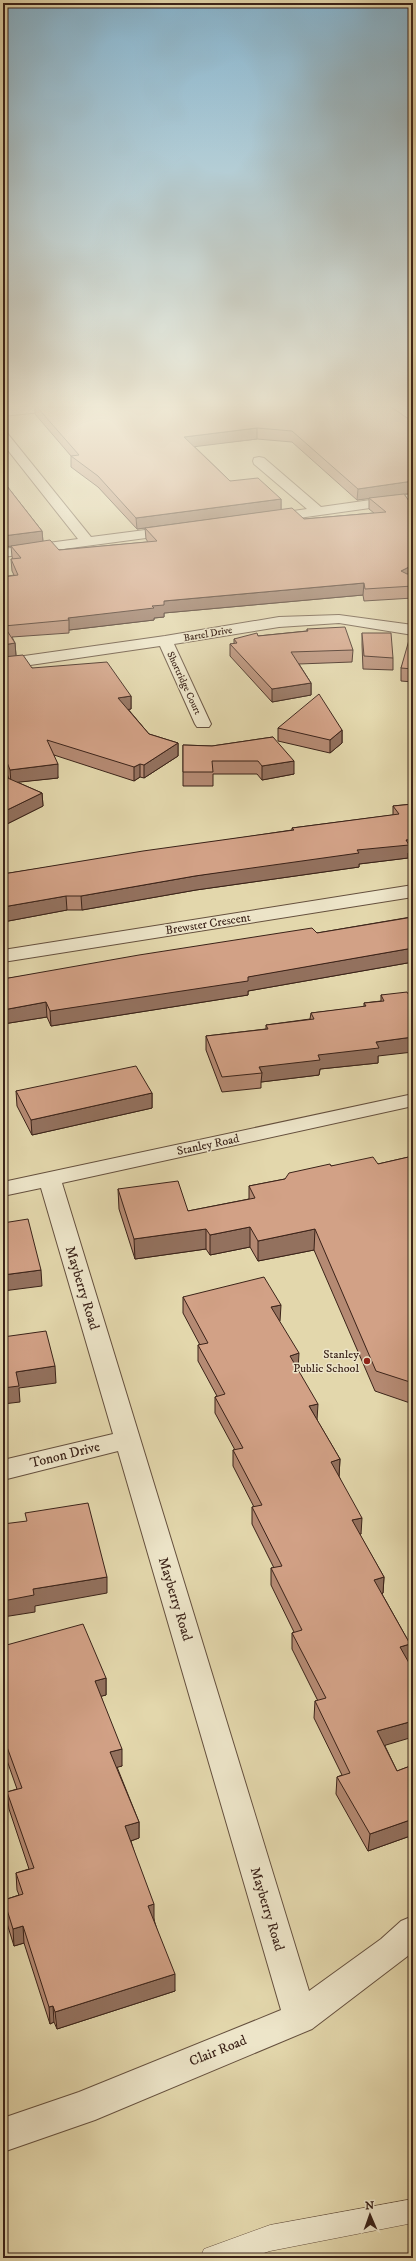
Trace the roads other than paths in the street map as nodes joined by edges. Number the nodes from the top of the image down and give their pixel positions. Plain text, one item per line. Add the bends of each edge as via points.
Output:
1 (64, 513) edge
2 (315, 513) edge
3 (257, 520) edge
4 (188, 529) edge
5 (88, 542) junction
6 (3, 553) edge
7 (413, 630) edge
8 (165, 641) junction
9 (3, 664) edge
10 (203, 724) dead end
11 (413, 891) edge
12 (3, 956) edge
13 (413, 1100) edge
14 (50, 1180) junction
15 (3, 1189) edge
16 (128, 1439) junction
17 (3, 1470) edge
18 (413, 1930) edge
19 (300, 2018) junction
20 (3, 2135) edge
21 (413, 2211) edge
22 (213, 2258) edge

1 - 5 street
2 - 3 street
4 - 5 street
5 - 6 street
7 - 8 street, Bartel Drive via 353,620 316,620 279,622
8 - 9 street, Bartel Drive
8 - 10 street, Shortridge Court
11 - 12 street, Brewster Crescent
13 - 14 street, Stanley Road
14 - 15 street, Stanley Road
14 - 16 street, Mayberry Road
16 - 17 street, Tonon Drive
16 - 19 street, Mayberry Road
18 - 19 street, Clair Road via 393,1949
19 - 20 street, Clair Road via 82,2108
21 - 22 lane via 270,2238

